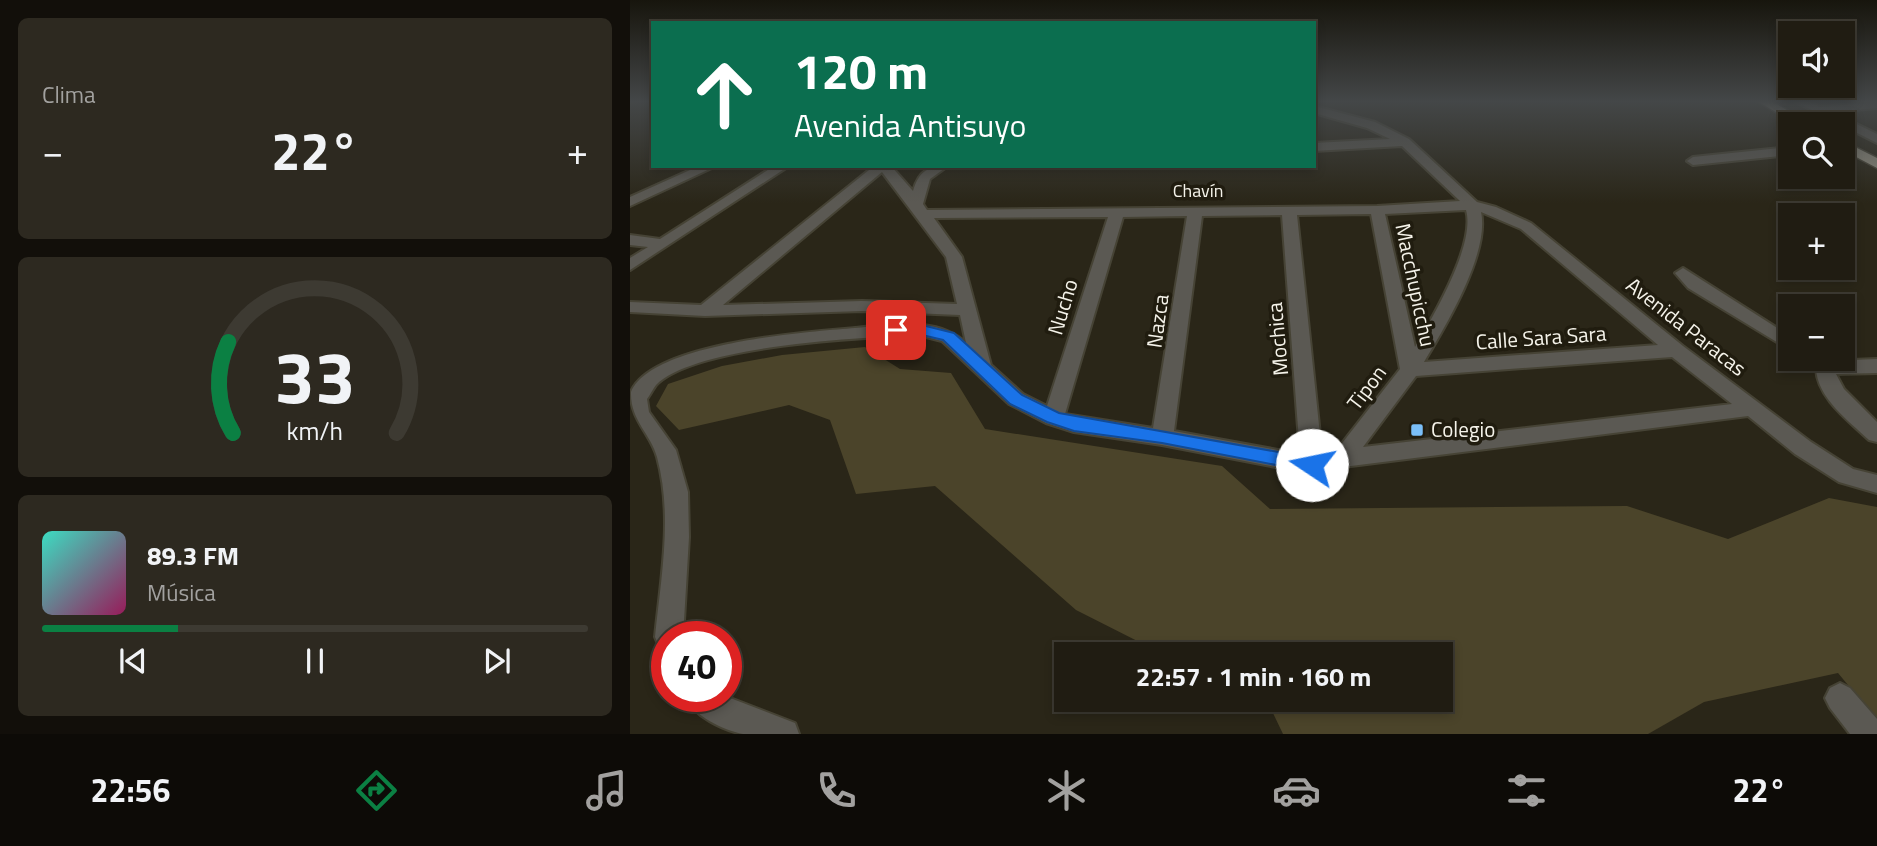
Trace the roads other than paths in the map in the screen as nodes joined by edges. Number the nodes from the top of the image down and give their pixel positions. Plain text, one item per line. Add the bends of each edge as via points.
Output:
1 (1392, 135) edge
2 (1405, 142) junction
3 (1316, 147) edge
4 (1778, 152) edge
5 (1855, 152) edge
6 (1693, 161) dead end
7 (1877, 164) edge
8 (706, 168) edge
9 (780, 168) edge
10 (881, 168) edge
11 (885, 168) edge
12 (939, 168) edge
13 (630, 202) edge
14 (1472, 205) junction
15 (920, 209) junction
16 (1195, 210) junction
17 (1289, 210) junction
18 (1377, 210) junction
19 (1117, 211) junction
20 (630, 240) edge
21 (663, 244) junction
22 (630, 265) edge
23 (1683, 273) dead end
24 (630, 307) edge
25 (969, 310) junction
26 (705, 311) junction
27 (1778, 336) edge
28 (1676, 351) junction
29 (1855, 365) edge
30 (1877, 366) edge
31 (982, 369) junction
32 (1409, 370) junction
33 (1823, 371) edge
34 (1752, 408) junction
35 (1053, 418) junction
36 (1877, 434) edge
37 (1162, 437) junction
38 (1343, 457) junction
39 (1312, 465) junction
40 (1875, 485) edge
41 (670, 621) edge
42 (1840, 698) dead end
43 (724, 712) edge
44 (780, 733) edge
45 (1870, 734) edge

1 - 2 street
2 - 3 street
2 - 14 street
4 - 6 street
5 - 7 main road
8 - 13 street
9 - 21 street
10 - 26 street
11 - 15 street
12 - 15 street via 924,177
14 - 18 street, Chavín
14 - 28 street, Avenida Paracas via 1526,226
14 - 32 street, Tipon via 1476,233 1447,309
15 - 19 street, Chavín
15 - 25 street via 954,257
16 - 17 street, Chavín
16 - 19 street, Chavín
16 - 37 street, Nazca
17 - 18 street, Chavín
17 - 39 street, Mochica
18 - 32 street, Macchupicchu
19 - 35 street, Nucho
20 - 21 street
21 - 22 street
23 - 27 street
24 - 26 street
25 - 26 street via 862,306
25 - 31 street
28 - 32 street, Calle Sara Sara
28 - 34 street, Avenida Paracas
29 - 30 street
31 - 35 street via 1016,400
31 - 41 street via 948,337 896,330 736,347 686,361 650,379 637,396 636,408 667,451 677,503
32 - 38 street, Tipon
33 - 36 street via 1832,390
34 - 38 street
34 - 40 street, Avenida Paracas via 1847,476
35 - 37 street
37 - 39 street
38 - 39 street
42 - 45 street
43 - 44 street

